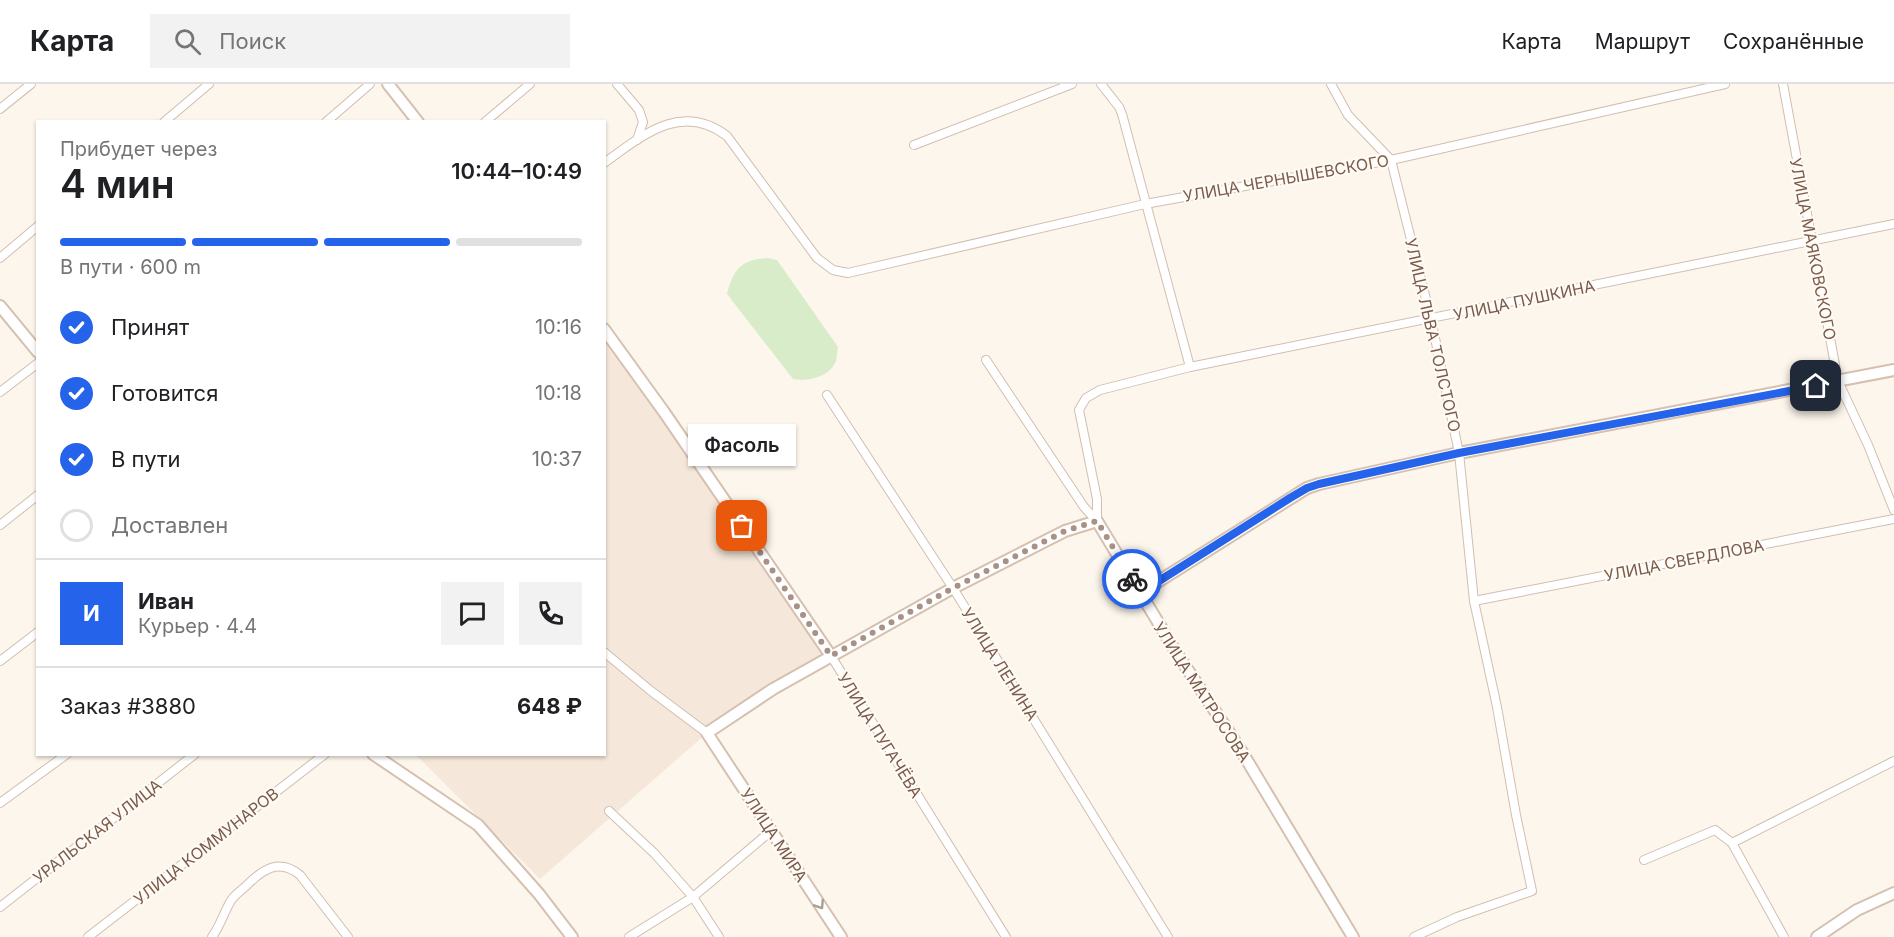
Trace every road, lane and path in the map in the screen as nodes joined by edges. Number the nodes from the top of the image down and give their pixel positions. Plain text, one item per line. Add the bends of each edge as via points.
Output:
1 (31, 84) edge
2 (209, 84) edge
3 (370, 84) edge
4 (388, 84) edge
5 (530, 84) edge
6 (617, 84) edge
7 (1072, 84) edge
8 (1101, 84) edge
9 (1331, 84) edge
10 (1725, 84) edge
11 (1783, 84) edge
12 (0, 109) edge
13 (166, 120) edge
14 (328, 120) edge
15 (416, 120) edge
16 (487, 120) edge
17 (637, 140) junction
18 (914, 144) dead end
19 (1390, 160) junction
20 (606, 162) edge
21 (1145, 204) junction
22 (1894, 224) edge
23 (36, 228) edge
24 (1812, 241) junction
25 (0, 258) edge
26 (0, 306) edge
27 (1431, 319) junction
28 (606, 332) edge
29 (36, 350) edge
30 (986, 360) dead end
31 (36, 365) edge
32 (1190, 367) junction
33 (1894, 370) edge
34 (1838, 381) junction
35 (0, 392) edge
36 (826, 395) dead end
37 (1459, 453) junction
38 (36, 497) edge
39 (1894, 510) edge
40 (1894, 519) edge
41 (1097, 521) junction
42 (0, 525) edge
43 (953, 588) junction
44 (1140, 593) junction
45 (1474, 601) junction
46 (36, 634) edge
47 (606, 654) edge
48 (831, 656) junction
49 (0, 661) edge
50 (707, 734) junction
51 (64, 756) edge
52 (192, 756) edge
53 (322, 756) edge
54 (376, 756) edge
55 (1894, 761) edge
56 (0, 803) edge
57 (609, 811) dead end
58 (771, 831) junction
59 (1732, 843) junction
60 (1644, 860) dead end
61 (1894, 893) edge
62 (693, 897) junction
63 (0, 908) edge
64 (88, 937) edge
65 (212, 937) edge
66 (348, 937) edge
67 (572, 937) edge
68 (629, 937) edge
69 (719, 937) edge
70 (841, 937) edge
71 (1006, 937) edge
72 (1168, 937) edge
73 (1353, 937) edge
74 (1414, 937) edge
75 (1784, 937) edge
76 (1817, 937) edge

1 - 12 street
2 - 13 street
3 - 14 street
4 - 15 street
5 - 16 street
6 - 17 street via 639,110 643,122
7 - 18 street
8 - 21 street via 1122,114
9 - 19 street, УЛИЦА ЛЬВА ТОЛСТОГО via 1348,115
10 - 19 street, УЛИЦА ЧЕРНЫШЕВСКОГО
11 - 24 street, УЛИЦА МАЯКОВСКОГО
17 - 20 street
17 - 21 street, УЛИЦА ЧЕРНЫШЕВСКОГО via 678,122 701,123 719,130 817,258 833,270 848,273
19 - 21 street, УЛИЦА ЧЕРНЫШЕВСКОГО
19 - 27 street, УЛИЦА ЛЬВА ТОЛСТОГО
21 - 32 street
22 - 24 street, УЛИЦА ПУШКИНА
23 - 25 street
24 - 27 street, УЛИЦА ПУШКИНА
24 - 34 street, УЛИЦА МАЯКОВСКОГО
26 - 29 street
27 - 32 street, УЛИЦА ПУШКИНА
27 - 37 street, УЛИЦА ЛЬВА ТОЛСТОГО
28 - 48 street, УЛИЦА ПУГАЧЁВА
30 - 41 street, УЛИЦА МАТРОСОВА
31 - 35 street
32 - 41 street, УЛИЦА ПУШКИНА via 1100,390 1086,398 1079,417 1097,499
33 - 34 street
34 - 37 street
34 - 39 street, УЛИЦА МАЯКОВСКОГО
36 - 43 street, УЛИЦА ЛЕНИНА
37 - 44 street via 1307,488
37 - 45 street, УЛИЦА ЛЬВА ТОЛСТОГО
38 - 42 street
40 - 45 street, УЛИЦА СВЕРДЛОВА
41 - 43 street via 1065,531
41 - 44 street, УЛИЦА МАТРОСОВА
43 - 48 street
43 - 72 street, УЛИЦА ЛЕНИНА
44 - 73 street, УЛИЦА МАТРОСОВА via 1242,752
45 - 74 street, УЛИЦА ЛЬВА ТОЛСТОГО via 1532,891 1457,917
46 - 49 street
47 - 50 street
48 - 50 street via 773,688
48 - 71 street, УЛИЦА ПУГАЧЁВА
50 - 58 street, УЛИЦА МИРА
51 - 56 street
52 - 63 street, УРАЛЬСКАЯ УЛИЦА
53 - 64 street, УЛИЦА КОММУНАРОВ
54 - 67 street via 478,825
55 - 59 street
57 - 62 street
58 - 62 street
58 -> 70 street, УЛИЦА МИРА
59 - 60 street via 1715,830
59 - 75 street
61 - 76 street via 1857,910
62 - 68 street
62 - 69 street
65 - 66 street via 232,899 267,869 279,866 300,874

